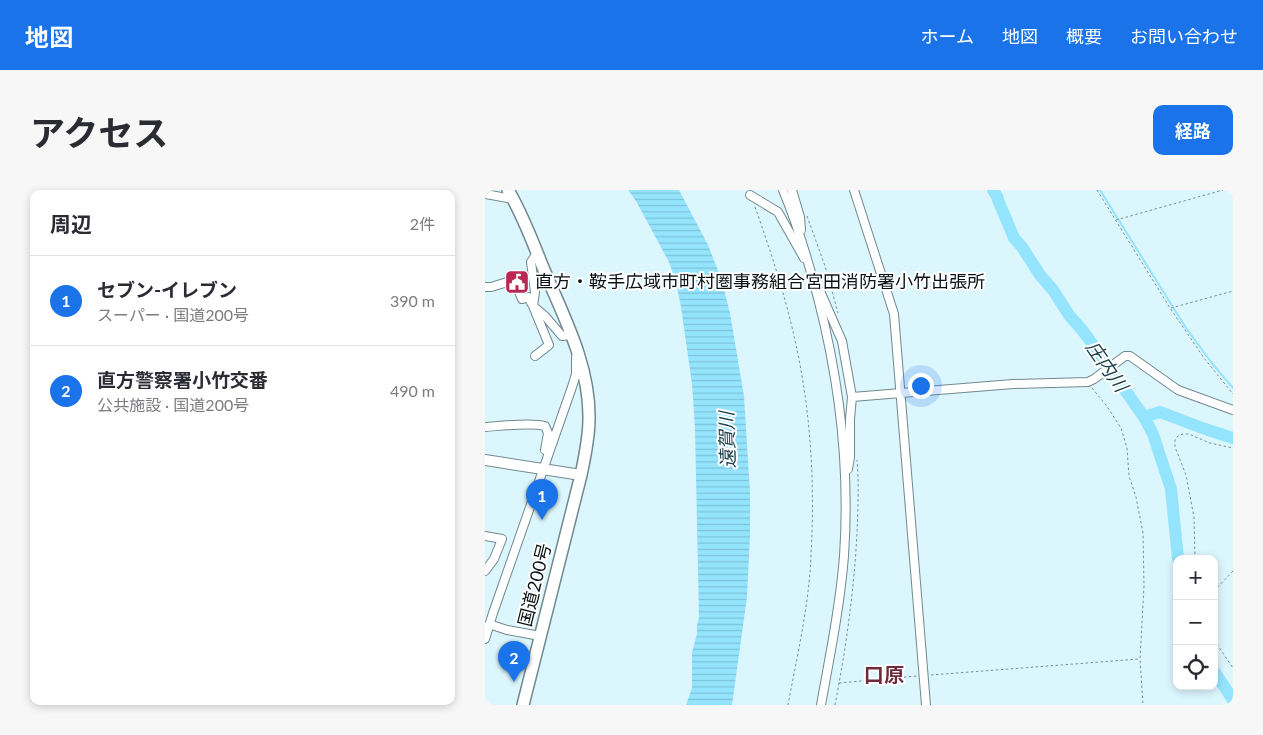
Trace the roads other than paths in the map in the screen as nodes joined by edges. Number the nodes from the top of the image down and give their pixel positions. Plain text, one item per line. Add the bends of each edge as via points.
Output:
1 (783, 190) edge
2 (792, 190) edge
3 (854, 190) edge
4 (485, 194) edge
5 (511, 194) edge
6 (750, 195) road end
7 (801, 235) junction
8 (537, 253) junction
9 (810, 270) junction
10 (485, 287) edge
11 (533, 306) junction
12 (573, 340) junction
13 (535, 356) dead end
14 (900, 393) junction
15 (852, 397) junction
16 (1233, 410) edge
17 (485, 428) edge
18 (485, 460) edge
19 (542, 469) junction
20 (581, 475) junction
21 (845, 482) junction
22 (485, 536) edge
23 (485, 571) edge
24 (489, 624) junction
25 (540, 636) junction
26 (485, 639) edge
27 (523, 705) edge
28 (821, 705) edge
29 (925, 705) edge

1 - 7 street
2 - 7 street via 801,217
3 - 14 street via 893,314
4 - 5 street
5 - 8 highway, 国道200号
6 - 9 street via 778,212
7 - 9 street
8 - 11 street via 531,262 535,292
8 - 12 highway, 国道200号
9 - 15 street via 842,341
9 - 21 street via 835,377
10 - 11 street via 514,280 522,299 528,297
11 - 12 street via 562,336
11 - 13 street via 549,345
12 - 19 street via 576,374
12 - 20 highway, 国道200号 via 586,383 589,417 588,443
14 - 15 street
14 - 16 street via 1091,381 1125,356 1130,356 1178,390
14 - 29 street
15 - 21 street via 850,456
17 - 19 street via 545,426 548,433
18 - 19 main road
19 - 20 main road
19 - 24 street
20 - 25 highway, 国道200号
21 - 28 street via 841,586
22 - 23 street via 502,539
24 - 25 street
24 - 26 street
25 - 27 highway, 国道200号

